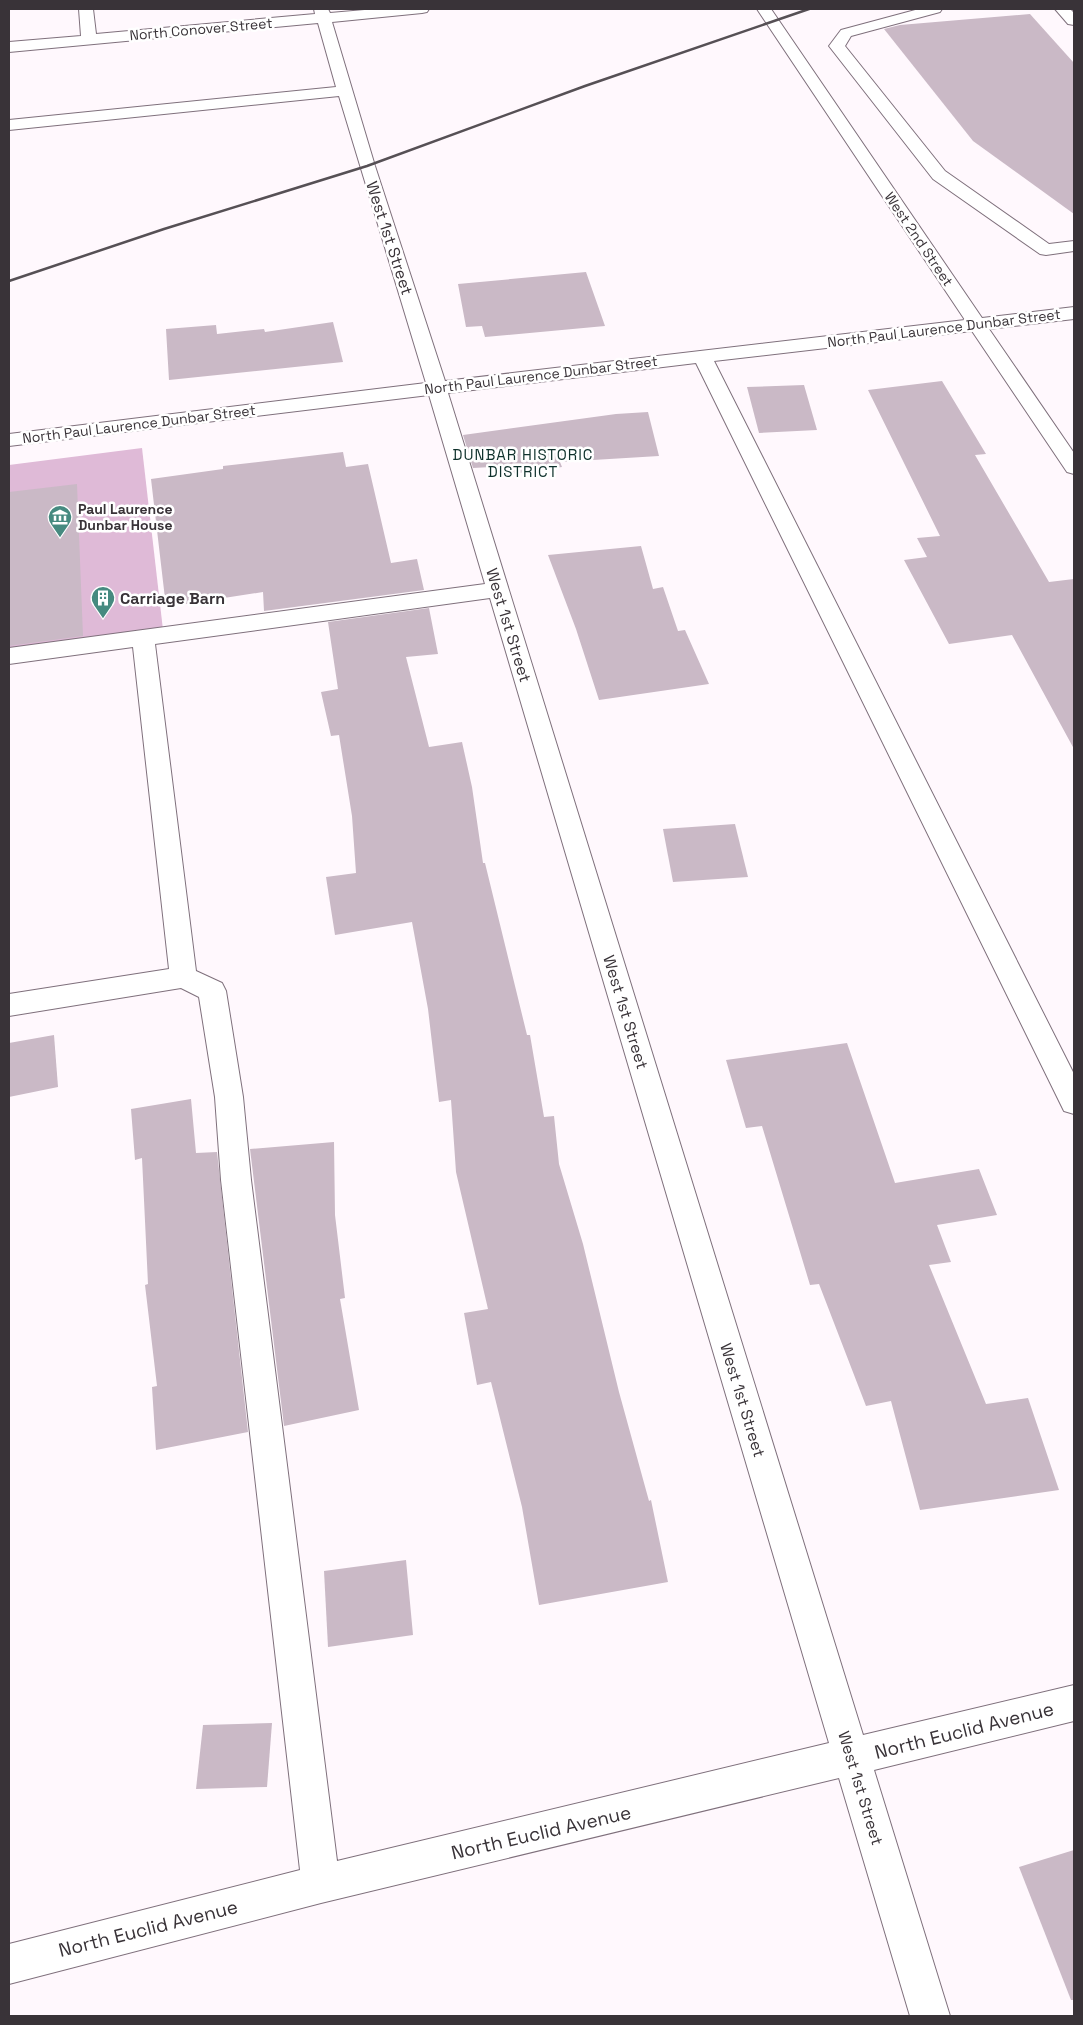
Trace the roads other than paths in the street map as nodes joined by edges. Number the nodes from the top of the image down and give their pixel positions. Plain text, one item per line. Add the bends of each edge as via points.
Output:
1 (86, 9) edge
2 (422, 9) edge
3 (764, 9) edge
4 (935, 9) edge
5 (1062, 9) edge
6 (322, 14) edge
7 (1074, 21) edge
8 (89, 39) junction
9 (838, 46) junction
10 (9, 47) edge
11 (794, 52) junction
12 (345, 90) junction
13 (9, 125) edge
14 (1074, 246) edge
15 (1074, 313) edge
16 (976, 325) junction
17 (702, 357) junction
18 (437, 388) junction
19 (9, 440) edge
20 (1074, 468) edge
21 (498, 590) junction
22 (143, 638) junction
23 (9, 656) edge
24 (183, 977) junction
25 (9, 1005) edge
26 (1074, 1102) edge
27 (1074, 1703) edge
28 (852, 1757) junction
29 (321, 1884) junction
30 (9, 1964) edge
31 (930, 2016) edge

1 - 8 street
2 - 6 street, North Conover Street
3 - 11 street, West 2nd Street
4 - 9 street via 846,33
5 - 7 street
6 - 8 street, North Conover Street
6 - 12 street, West 1st Street
8 - 10 street, North Conover Street
9 - 11 street
9 - 14 street via 939,174 1046,250
11 - 16 street, West 2nd Street
12 - 13 street
12 - 18 street, West 1st Street
15 - 16 street, North Paul Laurence Dunbar Street
16 - 17 street, North Paul Laurence Dunbar Street
16 - 20 street, West 2nd Street
17 - 18 street, North Paul Laurence Dunbar Street
17 - 26 street
18 - 19 street, North Paul Laurence Dunbar Street
18 - 21 street, West 1st Street
21 - 22 street
21 - 28 street, West 1st Street
22 - 23 street
22 - 24 street
24 - 25 street
24 - 29 street via 212,991 229,1098 236,1180
27 - 28 street, North Euclid Avenue
28 - 29 street, North Euclid Avenue
28 - 31 street, West 1st Street
29 - 30 street, North Euclid Avenue

